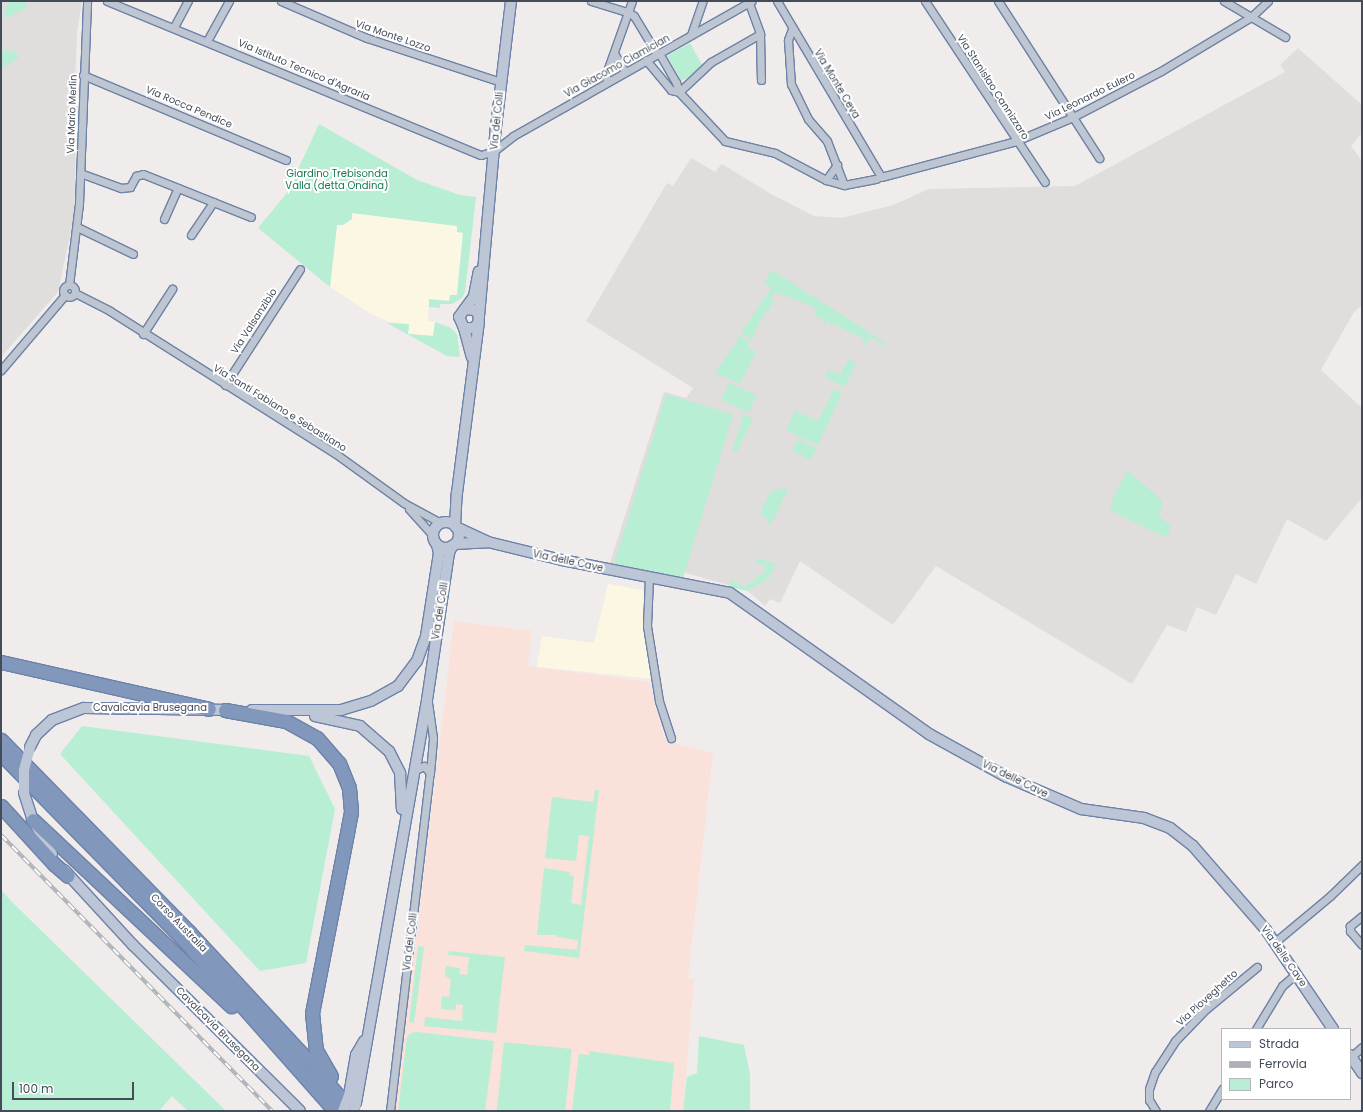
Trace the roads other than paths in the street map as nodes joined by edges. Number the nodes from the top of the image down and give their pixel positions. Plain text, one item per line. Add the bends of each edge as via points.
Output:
1 (87, 1) edge
2 (107, 1) edge
3 (188, 1) edge
4 (229, 1) edge
5 (281, 1) edge
6 (511, 1) edge
7 (592, 1) edge
8 (632, 1) edge
9 (703, 1) edge
10 (777, 1) edge
11 (925, 1) edge
12 (998, 1) edge
13 (1224, 1) edge
14 (1268, 1) edge
15 (750, 2) edge
16 (628, 12) junction
17 (1251, 17) junction
18 (174, 27) junction
19 (792, 29) junction
20 (760, 34) junction
21 (691, 35) junction
22 (1285, 37) dead end
23 (207, 41) junction
24 (614, 52) junction
25 (658, 53) junction
26 (646, 60) junction
27 (625, 72) junction
28 (83, 75) junction
29 (761, 80) dead end
30 (501, 82) junction
31 (607, 82) junction
32 (679, 92) junction
33 (1073, 117) junction
34 (1016, 141) junction
35 (494, 151) junction
36 (1099, 158) dead end
37 (286, 160) dead end
38 (837, 165) junction
39 (80, 173) junction
40 (878, 178) junction
41 (826, 180) junction
42 (1045, 182) dead end
43 (844, 185) junction
44 (178, 188) junction
45 (213, 202) junction
46 (251, 217) dead end
47 (164, 219) dead end
48 (77, 227) junction
49 (191, 235) dead end
50 (485, 242) junction
51 (133, 254) dead end
52 (300, 269) dead end
53 (69, 285) junction
54 (172, 289) dead end
55 (75, 293) junction
56 (65, 295) junction
57 (465, 309) junction
58 (479, 319) junction
59 (464, 328) junction
60 (144, 334) junction
61 (473, 365) junction
62 (1, 370) edge
63 (225, 385) junction
64 (457, 493) junction
65 (404, 503) junction
66 (442, 522) junction
67 (456, 527) junction
68 (435, 540) junction
69 (488, 542) junction
70 (454, 545) junction
71 (649, 578) junction
72 (431, 604) joint
73 (1, 662) edge
74 (427, 700) junction
75 (210, 708) junction
76 (225, 710) junction
77 (282, 711) junction
78 (671, 738) dead end
79 (1, 740) edge
80 (1, 754) edge
81 (414, 770) junction
82 (430, 772) junction
83 (1, 806) edge
84 (33, 820) junction
85 (1362, 865) edge
86 (68, 876) junction
87 (396, 882) junction
88 (1362, 916) edge
89 (1275, 942) junction
90 (1362, 945) edge
91 (1257, 967) dead end
92 (1296, 974) junction
93 (1257, 1028) edge
94 (1332, 1028) edge
95 (369, 1032) junction
96 (1362, 1047) edge
97 (1351, 1055) edge
98 (1351, 1057) edge
99 (289, 1059) junction
100 (1362, 1073) edge
101 (1221, 1091) edge
102 (355, 1109) edge
103 (300, 1111) edge
104 (335, 1111) edge
105 (342, 1111) edge
106 (390, 1111) edge
107 (1156, 1111) edge
108 (1209, 1111) edge

1 - 28 street, Via Mario Merlin
2 - 18 street, Via Istituto Tecnico d'Agraria
3 - 18 street
4 - 23 street
5 - 30 street, Via Monte Lozzo via 360,35
6 - 30 main road, Via dei Colli
7 - 16 street
8 - 16 street
9 - 21 street
10 - 19 street, Via Monte Ceva
11 - 34 street, Via Stanislao Cannizzaro
12 - 33 street
13 - 17 street
14 - 17 street, Via Leonardo Eulero
15 - 20 street
15 - 21 street, Via Giacomo Ciamician
16 - 24 street
16 - 25 street, Via Leonardo Eulero via 634,16
17 - 22 street
17 - 33 street, Via Leonardo Eulero via 1161,71
18 - 23 street, Via Istituto Tecnico d'Agraria
19 - 38 street via 788,40 790,84 808,119 827,141
19 - 40 street, Via Monte Ceva
20 - 29 street
20 - 32 street via 711,62
21 - 25 street, Via Giacomo Ciamician
23 - 35 street, Via Istituto Tecnico d'Agraria via 474,152 481,154
24 - 27 street
24 - 31 street via 606,74
25 - 26 street, Via Giacomo Ciamician
25 - 32 street, Via Leonardo Eulero via 676,82
26 - 27 street, Via Giacomo Ciamician
26 - 32 street, Via Leonardo Eulero via 671,90
27 - 31 street, Via Giacomo Ciamician
28 - 37 street, Via Rocca Pendice
28 - 39 street, Via Mario Merlin
30 - 35 main road, Via dei Colli
31 - 35 street, Via Giacomo Ciamician via 513,136
32 - 41 street, Via Leonardo Eulero via 725,141 775,153
33 - 34 street, Via Leonardo Eulero
33 - 36 street
34 - 40 street, Via Leonardo Eulero
34 - 42 street, Via Stanislao Cannizzaro
35 - 50 main road, Via dei Colli
38 - 41 street
38 - 43 street
39 - 44 street via 121,188 130,187 136,176 143,174
39 - 48 street, Via Mario Merlin
40 - 43 street, Via Leonardo Eulero
41 - 43 street, Via Leonardo Eulero
44 - 45 street
44 - 47 street
45 - 46 street
45 - 49 street
48 - 51 street
48 - 53 street, Via Mario Merlin
50 - 57 main road, Via dei Colli via 474,296
50 - 58 main road, Via dei Colli
52 - 63 street, Via Valsanzibio
53 - 55 street, Via Santi Fabiano e Sebastiano via 74,288
53 - 56 street via 64,287
54 - 60 street
55 - 56 street via 69,297
55 - 60 street, Via Santi Fabiano e Sebastiano
56 - 62 street
57 - 58 main road via 475,310
57 - 59 main road, Via dei Colli via 459,317
58 - 59 main road via 473,328
58 - 61 main road, Via dei Colli
59 - 61 main road, Via dei Colli
60 - 63 street, Via Santi Fabiano e Sebastiano
61 - 64 main road, Via dei Colli
63 - 65 street, Via Santi Fabiano e Sebastiano via 336,454
64 - 66 main road, Via dei Colli
64 - 67 main road, Via dei Colli
65 - 66 street, Via Santi Fabiano e Sebastiano
65 - 68 street, Via Santi Fabiano e Sebastiano
66 - 67 main road
66 - 68 main road, Via dei Colli via 436,526
67 - 69 main road, Via delle Cave
67 - 70 main road, Via dei Colli via 458,539
68 - 70 main road via 444,548
68 - 72 main road, Via dei Colli via 439,554
69 - 70 main road, Via delle Cave
69 - 71 main road, Via delle Cave
70 - 74 main road, Via dei Colli via 448,558
71 - 78 street via 647,626 659,701
71 - 89 main road, Via delle Cave via 730,593 924,730 1007,777 1081,809 1144,818 1170,828 1193,846 1213,867
72 - 77 main road, Cavalcavia Brusegana via 422,648 409,674 398,686 372,701 341,710
73 - 75 highway
74 - 81 main road
74 - 82 street, Via dei Colli via 433,738
75 - 76 main road, Cavalcavia Brusegana
75 - 84 main road, Cavalcavia Brusegana, bridge via 84,708 52,720 36,735 24,770 24,793
76 - 77 main road, Cavalcavia Brusegana
76 - 102 highway via 272,717 300,727 325,745 339,763 345,777 351,812 313,1000 311,1022 313,1041 320,1059
77 - 87 main road via 360,726 389,750 400,773 404,800 398,833
79 - 102 highway, Corso Australia via 189,932
80 - 99 highway, Corso Australia via 182,938
81 - 82 street via 424,766
81 - 87 main road
82 - 106 street, Via dei Colli
83 - 86 highway
84 - 86 main road, Cavalcavia Brusegana via 45,846
84 - 99 highway
85 - 89 street via 1330,896
86 - 103 main road, Cavalcavia Brusegana
87 - 95 main road
88 - 90 street via 1350,926 1350,931
89 - 92 main road, Via delle Cave
91 - 107 street, Via Pioveghetto via 1206,1009 1176,1041 1155,1072 1149,1100
92 - 93 street via 1282,986
92 - 94 main road, Via delle Cave
95 - 102 main road
95 - 105 main road, bridge via 356,1055 349,1095
96 - 97 street
98 - 100 main road
99 - 104 highway, Corso Australia
101 - 108 street

